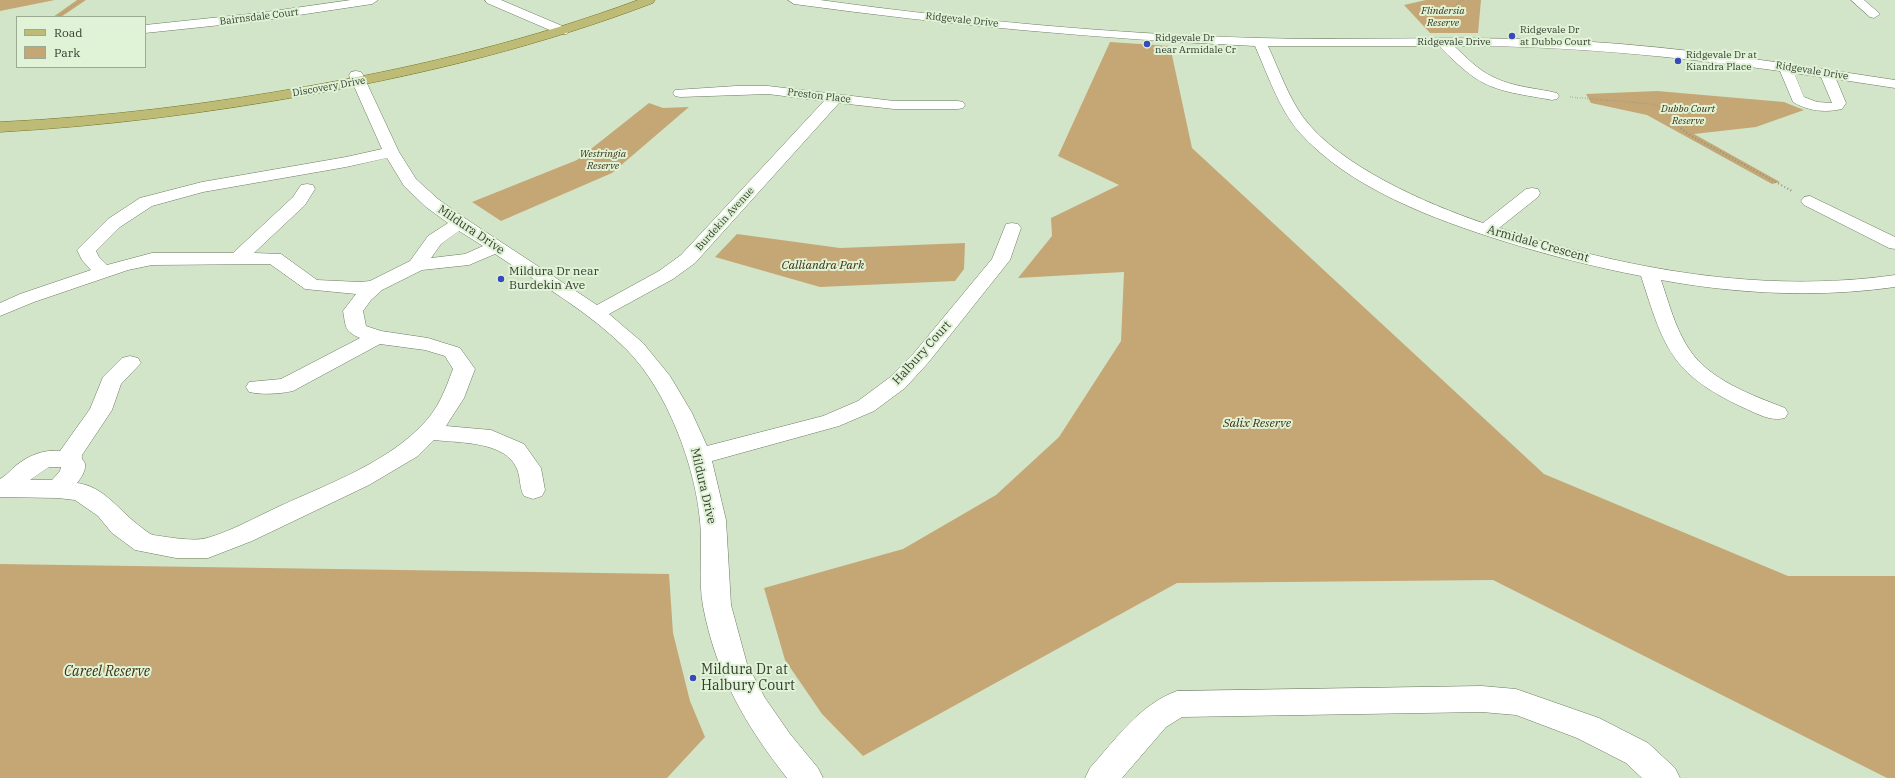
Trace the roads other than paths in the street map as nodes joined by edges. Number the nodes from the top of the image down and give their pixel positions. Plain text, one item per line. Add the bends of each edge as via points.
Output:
1 (280, 0) edge
2 (372, 0) edge
3 (491, 0) edge
4 (629, 0) edge
5 (649, 0) edge
6 (794, 0) edge
7 (845, 0) edge
8 (1857, 0) edge
9 (916, 9) junction
10 (1874, 14) dead end
11 (277, 15) junction
12 (146, 29) edge
13 (559, 29) junction
14 (1441, 41) junction
15 (1260, 42) junction
16 (1785, 67) junction
17 (1827, 74) junction
18 (358, 78) junction
19 (1895, 84) edge
20 (680, 93) dead end
21 (1552, 96) road end
22 (834, 99) junction
23 (958, 105) dead end
24 (0, 117) edge
25 (0, 127) edge
26 (390, 152) junction
27 (307, 188) dead end
28 (1532, 194) dead end
29 (1810, 201) road end
30 (460, 224) junction
31 (1012, 228) dead end
32 (1486, 229) junction
33 (1895, 244) edge
34 (496, 247) junction
35 (238, 258) junction
36 (418, 265) junction
37 (103, 272) junction
38 (1649, 272) junction
39 (1895, 281) edge
40 (374, 286) junction
41 (0, 310) edge
42 (596, 313) junction
43 (377, 337) junction
44 (130, 363) dead end
45 (257, 387) dead end
46 (1777, 413) dead end
47 (428, 432) junction
48 (699, 456) junction
49 (68, 461) junction
50 (3, 488) edge
51 (58, 489) junction
52 (533, 490) dead end
53 (807, 778) edge
54 (1101, 778) edge
55 (1664, 778) edge

1 - 11 street
2 - 11 street, Bairnsdale Court
3 - 13 street
4 - 13 main road, Discovery Drive
5 - 13 main road, Discovery Drive
6 - 9 street, Ridgevale Drive
7 - 9 street, Ridgevale Drive
8 - 10 street
9 - 15 street, Ridgevale Drive via 1130,34
11 - 12 street, Bairnsdale Court
13 - 18 main road, Discovery Drive via 464,59
14 - 15 street, Ridgevale Drive
14 - 16 street, Ridgevale Drive via 1579,45 1693,55
14 - 21 street via 1488,80
15 - 32 street, Armidale Crescent via 1291,108 1303,127 1320,144 1368,178 1431,211
16 - 17 street, Ridgevale Drive
16 - 17 street via 1798,99 1814,105 1833,107 1839,105 1839,102
17 - 19 street, Ridgevale Drive
18 - 24 main road, Discovery Drive via 171,103
18 - 25 main road, Discovery Drive via 213,106 106,119
18 - 26 street, Mildura Drive
20 - 22 street, Preston Place via 768,90
22 - 23 street, Preston Place via 894,105
22 - 42 street, Burdekin Avenue via 688,259 666,275
26 - 30 street, Mildura Drive via 410,182
26 - 37 street via 202,187 146,202 114,223 86,250 91,260
27 - 35 street via 299,201
28 - 32 street
29 - 33 street
30 - 34 street, Mildura Drive
30 - 36 street via 432,241
31 - 48 street, Halbury Court via 1001,260 921,358 879,397 866,406 831,421
32 - 38 street, Armidale Crescent via 1580,257
34 - 36 street via 469,259
34 - 42 street, Mildura Drive
35 - 37 street via 152,259
35 - 40 street via 274,258 312,285 340,288
36 - 40 street
37 - 41 street
38 - 39 street, Armidale Crescent via 1704,280 1780,286 1818,287
38 - 46 street via 1675,342 1688,362 1716,384 1751,403
40 - 43 street via 353,311 356,329
42 - 48 street, Mildura Drive via 636,347 662,381 681,413
43 - 45 street via 285,386
43 - 47 street via 428,344 453,352 464,369 453,398
44 - 49 street via 111,382 101,410 70,454
47 - 51 street via 410,450 360,480 208,548 176,548 144,543 121,526 107,510 80,492
47 - 52 street via 491,438 516,450 529,468
48 - 53 street, Mildura Drive via 713,520 717,605 733,665 754,707 779,744
49 - 50 street via 60,457 39,461
49 - 51 street via 74,464 72,473
50 - 51 street
54 - 55 street via 1154,718 1177,704 1482,699 1516,702 1588,728 1637,753

